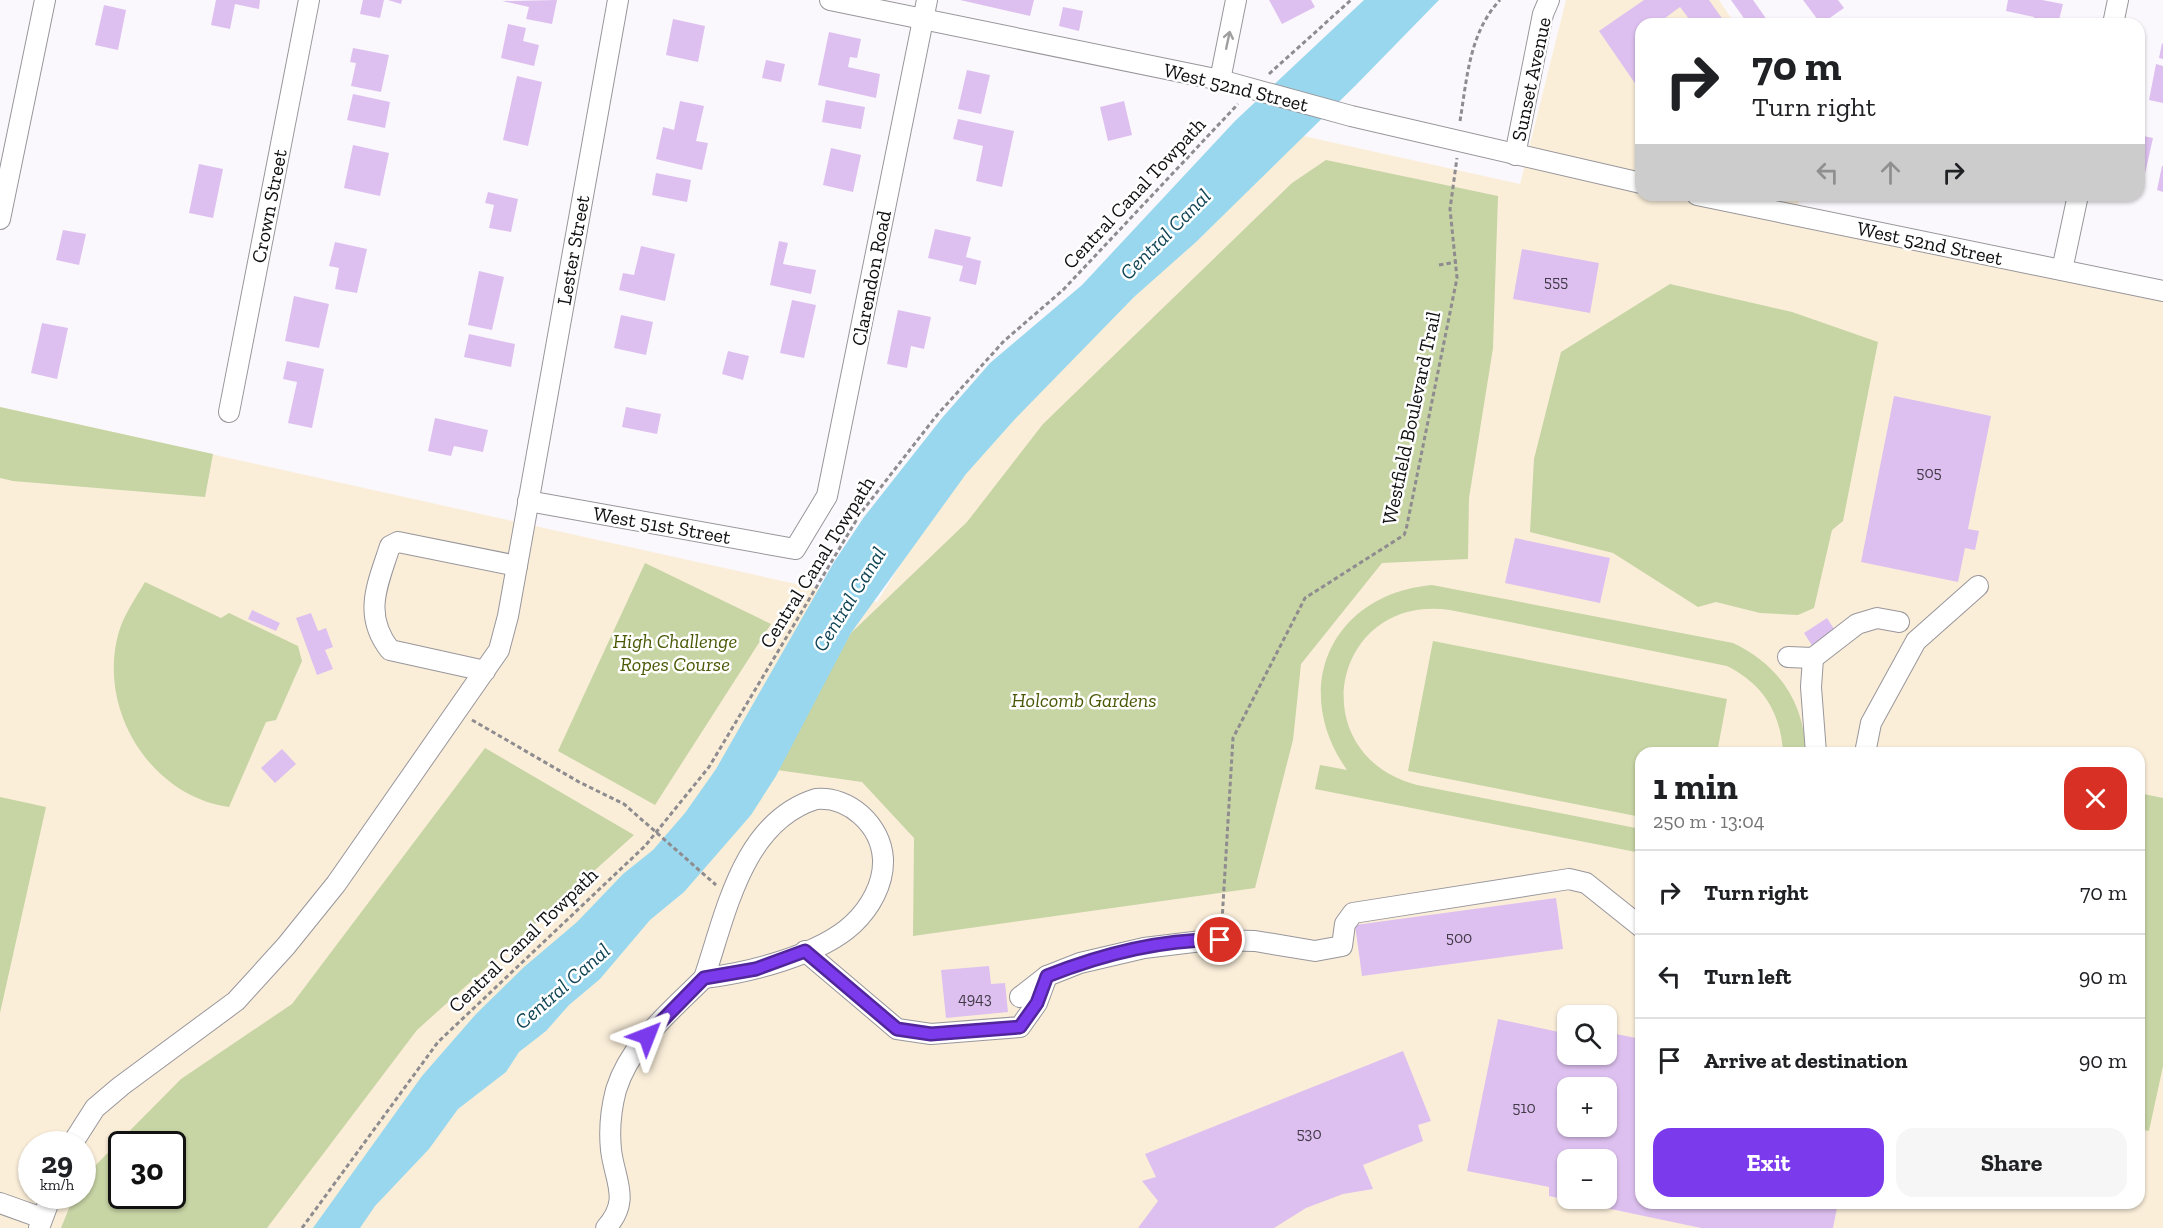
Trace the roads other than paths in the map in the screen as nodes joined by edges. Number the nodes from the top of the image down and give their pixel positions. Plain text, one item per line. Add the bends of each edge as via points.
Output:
1 (45, 0) edge
2 (309, 0) edge
3 (618, 0) edge
4 (830, 0) edge
5 (1236, 0) edge
6 (2118, 0) edge
7 (1548, 2) edge
8 (925, 10) edge
9 (2114, 18) edge
10 (1220, 80) junction
11 (1515, 155) junction
12 (1635, 182) edge
13 (1725, 201) edge
14 (2077, 201) edge
15 (0, 219) edge
16 (2062, 270) junction
17 (2163, 291) edge
18 (230, 412) dead end
19 (528, 501) junction
20 (795, 549) joint
21 (517, 566) junction
22 (1978, 586) dead end
23 (1899, 622) junction
24 (1931, 627) junction
25 (1916, 641) junction
26 (1788, 657) dead end
27 (1813, 658) junction
28 (485, 671) junction
29 (1816, 747) edge
30 (1866, 747) edge
31 (1635, 922) edge
32 (805, 951) junction
33 (1047, 976) junction
34 (704, 978) junction
35 (1020, 997) dead end
36 (80, 1131) edge
37 (0, 1203) edge
38 (41, 1223) edge
39 (606, 1228) edge

1 - 15 street
2 - 18 street, Crown Street
3 - 19 street, Lester Street
4 - 8 street, West 52nd Street
10 -> 5 street
6 - 9 street
7 - 11 street, Sunset Avenue
8 - 10 street, West 52nd Street
8 - 20 street, Clarendon Road via 827,496
10 - 11 street, West 52nd Street
11 - 12 street, West 52nd Street
13 - 16 street, West 52nd Street
14 - 16 street
16 - 17 street, West 52nd Street
19 - 20 street, West 51st Street
19 - 21 street, Lester Street
21 - 28 street, Lester Street via 499,650
21 - 28 street via 398,542 390,546 374,597 373,616 381,640 390,650
22 - 24 street
23 - 24 street
23 - 25 street
23 - 27 street via 1877,618 1857,624
24 - 25 street
25 - 30 street via 1871,723
26 - 27 street
27 - 29 street
28 - 36 street, Lester Street via 336,884 286,946 236,1001 121,1086 95,1108
31 - 33 street via 1586,883 1569,879 1353,913 1345,924 1342,946 1315,951 1255,941 1220,940 1144,948 1080,963
32 - 33 street via 897,1029 931,1034 1020,1027 1037,1003
32 - 34 street via 756,969
32 - 34 street via 851,926 868,906 881,875 883,858 873,831 855,809 832,798 801,805 779,820 755,846 739,876
33 - 35 street
34 - 39 street via 641,1043 621,1078 610,1135 621,1200 618,1212
37 - 38 street

